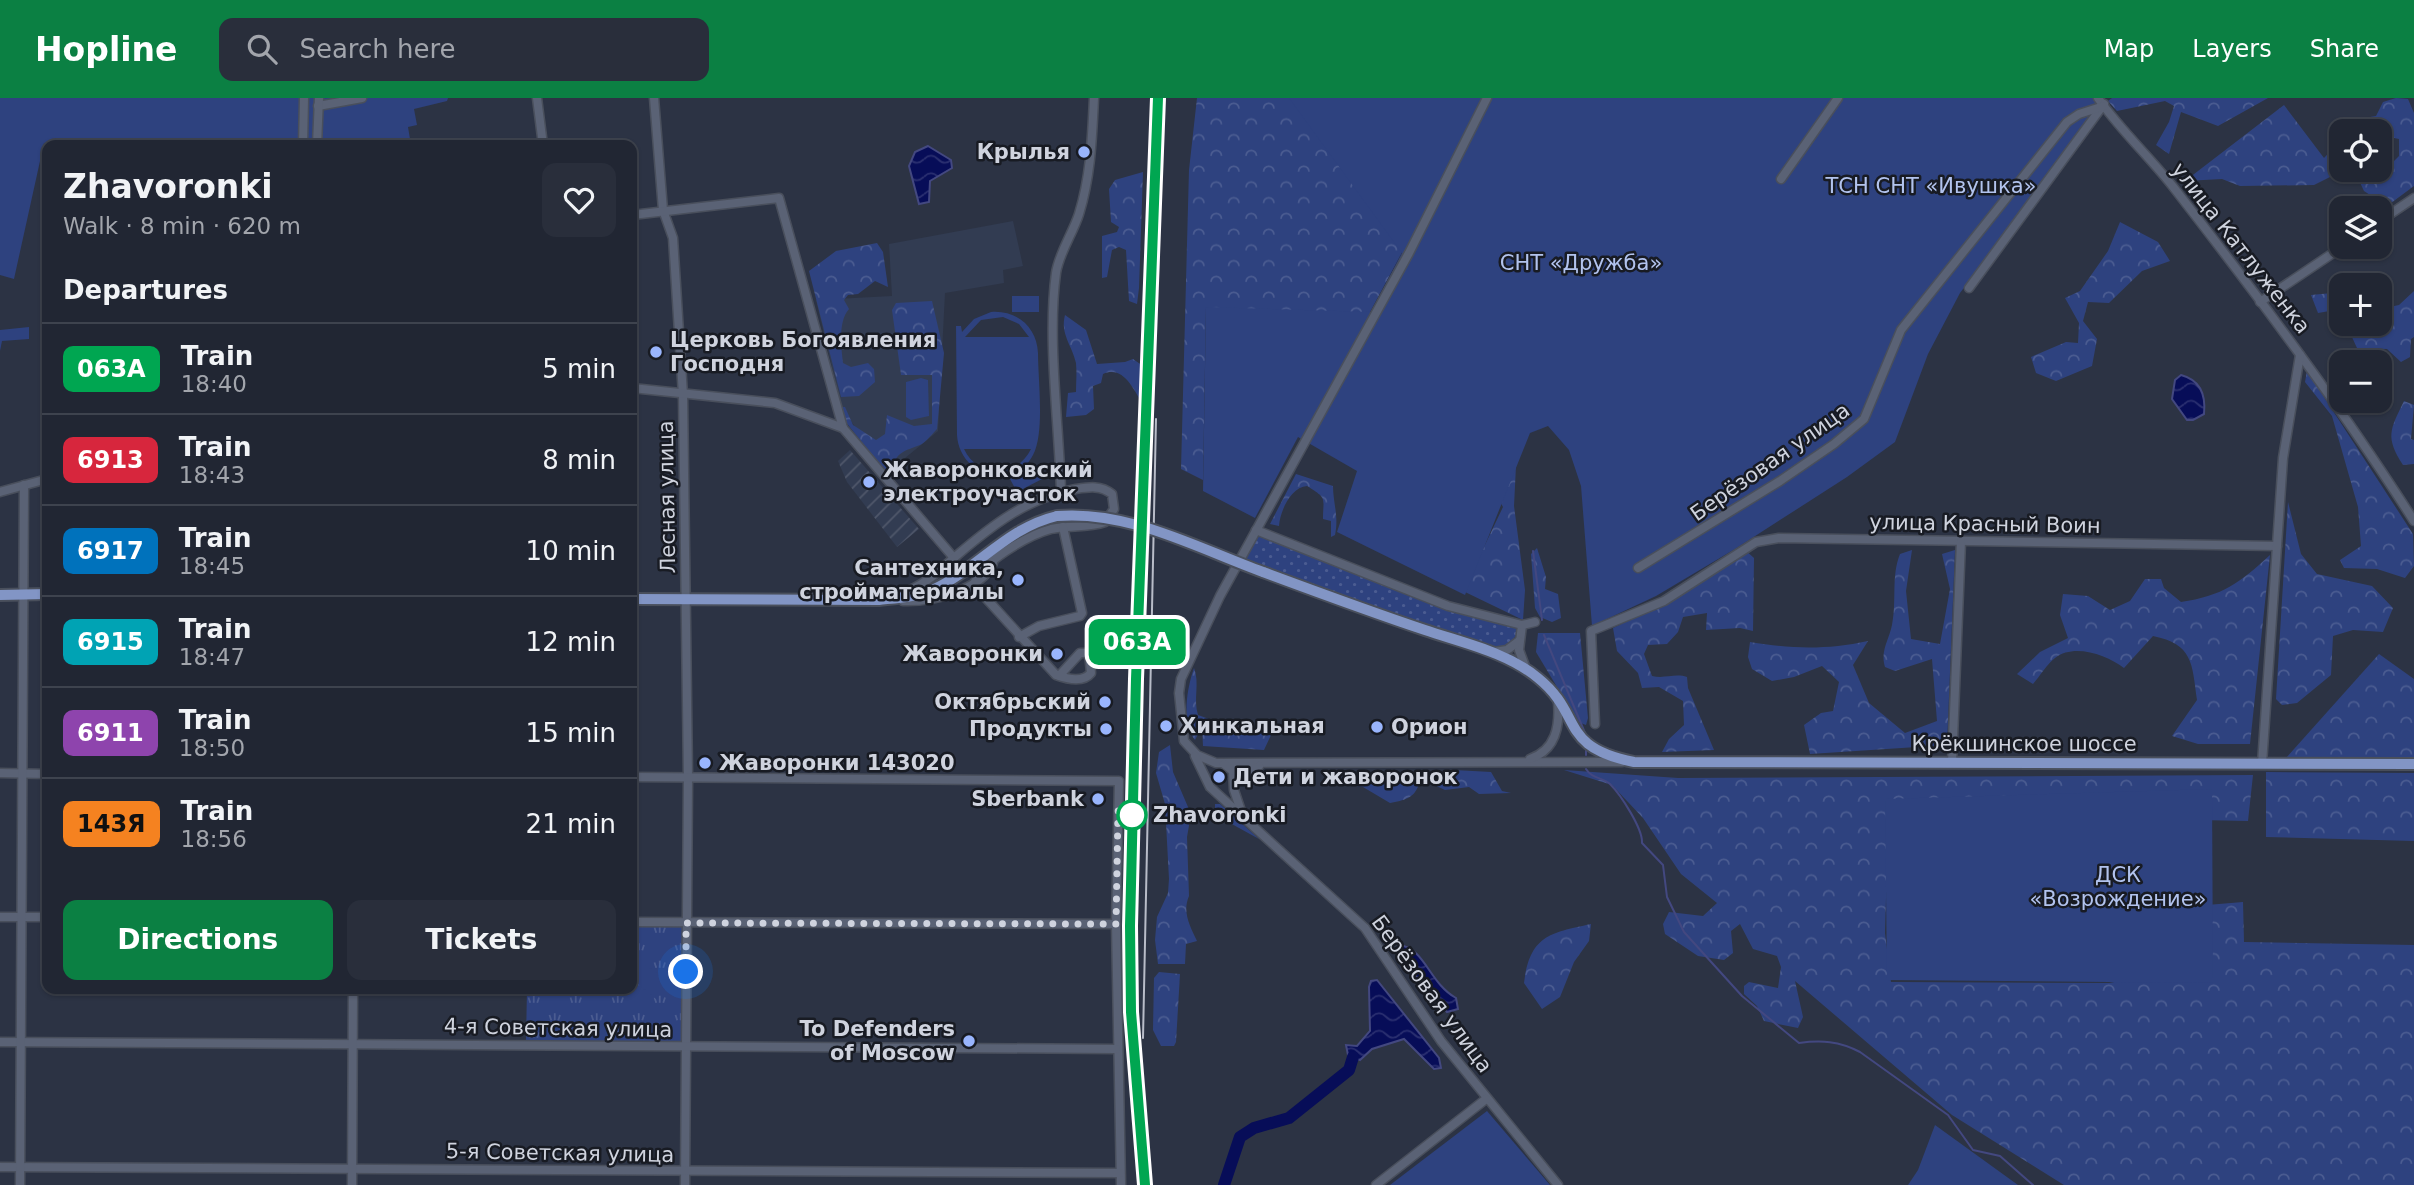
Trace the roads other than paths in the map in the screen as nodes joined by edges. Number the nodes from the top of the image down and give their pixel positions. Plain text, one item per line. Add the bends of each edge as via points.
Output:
1 (304, 98) edge
2 (362, 98) edge
3 (537, 98) edge
4 (654, 98) edge
5 (1094, 98) edge
6 (1487, 98) edge
7 (1838, 98) edge
8 (2102, 101) edge
9 (318, 102) edge
10 (303, 140) edge
11 (317, 140) edge
12 (542, 140) edge
13 (1781, 179) dead end
14 (2414, 198) edge
15 (663, 210) junction
16 (2392, 213) edge
17 (637, 214) edge
18 (2329, 256) edge
19 (1969, 288) dead end
20 (2260, 302) junction
21 (2300, 355) junction
22 (637, 389) edge
23 (683, 395) junction
24 (843, 428) junction
25 (42, 480) edge
26 (24, 485) junction
27 (1061, 491) junction
28 (0, 492) edge
29 (2414, 521) edge
30 (1063, 527) junction
31 (1256, 530) junction
32 (1961, 541) junction
33 (2277, 546) junction
34 (954, 558) junction
35 (1638, 568) dead end
36 (974, 585) junction
37 (42, 594) edge
38 (0, 595) edge
39 (24, 595) junction
40 (637, 599) edge
41 (685, 599) junction
42 (879, 600) junction
43 (1535, 622) dead end
44 (1522, 625) junction
45 (1019, 637) junction
46 (1519, 641) junction
47 (1490, 652) junction
48 (1526, 668) junction
49 (1059, 677) dead end
50 (1558, 702) junction
51 (1595, 724) dead end
52 (1191, 751) junction
53 (1520, 762) junction
54 (1634, 762) junction
55 (1219, 763) junction
56 (1272, 763) junction
57 (1952, 763) junction
58 (2262, 764) junction
59 (2414, 764) edge
60 (0, 773) edge
61 (24, 773) junction
62 (42, 774) edge
63 (637, 777) edge
64 (688, 778) junction
65 (1206, 778) junction
66 (1234, 780) junction
67 (1213, 789) junction
68 (1244, 817) junction
69 (0, 917) edge
70 (22, 917) junction
71 (42, 917) edge
72 (637, 922) edge
73 (686, 923) junction
74 (1116, 924) junction
75 (353, 994) edge
76 (0, 1042) edge
77 (21, 1042) junction
78 (353, 1044) junction
79 (685, 1047) junction
80 (1116, 1049) junction
81 (1486, 1099) junction
82 (0, 1167) edge
83 (19, 1167) junction
84 (352, 1168) junction
85 (685, 1172) junction
86 (1120, 1173) junction
87 (20, 1185) edge
88 (352, 1185) edge
89 (685, 1185) edge
90 (1121, 1185) edge
91 (1376, 1185) edge
92 (1558, 1185) edge

1 - 10 street
2 - 9 street
3 - 12 street
4 - 15 street, Лесная улица
5 - 27 street via 1087,184 1056,271
6 - 31 street via 1409,253
7 - 13 street
8 - 19 street
8 - 20 street, улица Катлуженка
8 - 35 street, Берёзовая улица via 2067,122 1901,330 1864,419 1780,481
9 - 11 street
14 - 16 street
15 - 17 street
15 - 23 street, Лесная улица via 673,238
15 - 24 street, Лесная улица via 779,198
18 - 20 street
20 - 21 street, улица Катлуженка
21 - 29 street, улица Катлуженка
21 - 33 street via 2283,458
22 - 23 street
23 - 24 street, Лесная улица via 775,402
23 - 41 street, Лесная улица
24 - 34 street, Лесная улица
25 - 26 street
26 - 28 street
26 - 39 street
27 - 30 street via 1100,488 1112,494 1115,504 1105,522
27 - 34 street via 1016,510
30 - 36 street via 1033,536 993,561 979,572
30 - 45 street via 1082,613
31 - 44 street via 1448,606
31 - 52 street via 1181,679 1181,731
32 - 33 street, улица Красный Воин
32 - 51 street, улица Красный Воин via 1779,538 1756,542 1664,601 1591,631
32 - 57 street
33 - 58 street
34 - 42 street via 913,590
36 - 42 street via 920,600
36 - 45 street
37 - 39 main road
38 - 39 main road
39 - 61 street
40 - 41 main road
41 - 42 main road
41 - 64 street, Лесная улица
42 - 47 main road, bridge via 934,589 1013,533 1057,516 1086,515 1122,520
43 - 44 street
44 - 46 street
45 - 49 street
46 - 47 street via 1507,650
46 - 48 street
47 - 48 main road
48 - 50 main road, Крёкшинское шоссе
50 - 53 street via 1552,743 1538,756
50 - 54 main road, Крёкшинское шоссе via 1588,745
52 - 55 street
52 - 65 street
53 - 54 street
53 - 56 street
54 - 57 main road, Крёкшинское шоссе
55 - 56 street
55 - 65 street
55 - 66 street via 1230,767
56 - 66 street via 1246,770
57 - 58 main road, Крёкшинское шоссе
58 - 59 main road, Крёкшинское шоссе
60 - 61 street
61 - 62 street
61 - 70 street
63 - 64 street
64 - 73 street, Лесная улица
64 - 74 street via 1119,781
65 - 67 street
66 - 67 street via 1226,790
66 - 68 street
67 - 68 street, Берёзовая улица
68 - 81 street, Берёзовая улица via 1366,928 1420,1012
69 - 70 street
70 - 71 street
70 - 77 street
72 - 73 street
73 - 74 street
73 - 79 street, Лесная улица
74 - 80 street
75 - 78 street
76 - 77 street, 4-я Советская улица
77 - 78 street, 4-я Советская улица
77 - 83 street
78 - 79 street, 4-я Советская улица
78 - 84 street
79 - 80 street, 4-я Советская улица
79 - 85 street, Лесная улица
80 - 86 street
81 - 91 street, Берёзовая улица
81 - 92 street
82 - 83 street, 5-я Советская улица
83 - 84 street, 5-я Советская улица
83 - 87 street
84 - 85 street, 5-я Советская улица
84 - 88 street
85 - 86 street, 5-я Советская улица
85 - 89 street, Лесная улица
86 - 90 street

